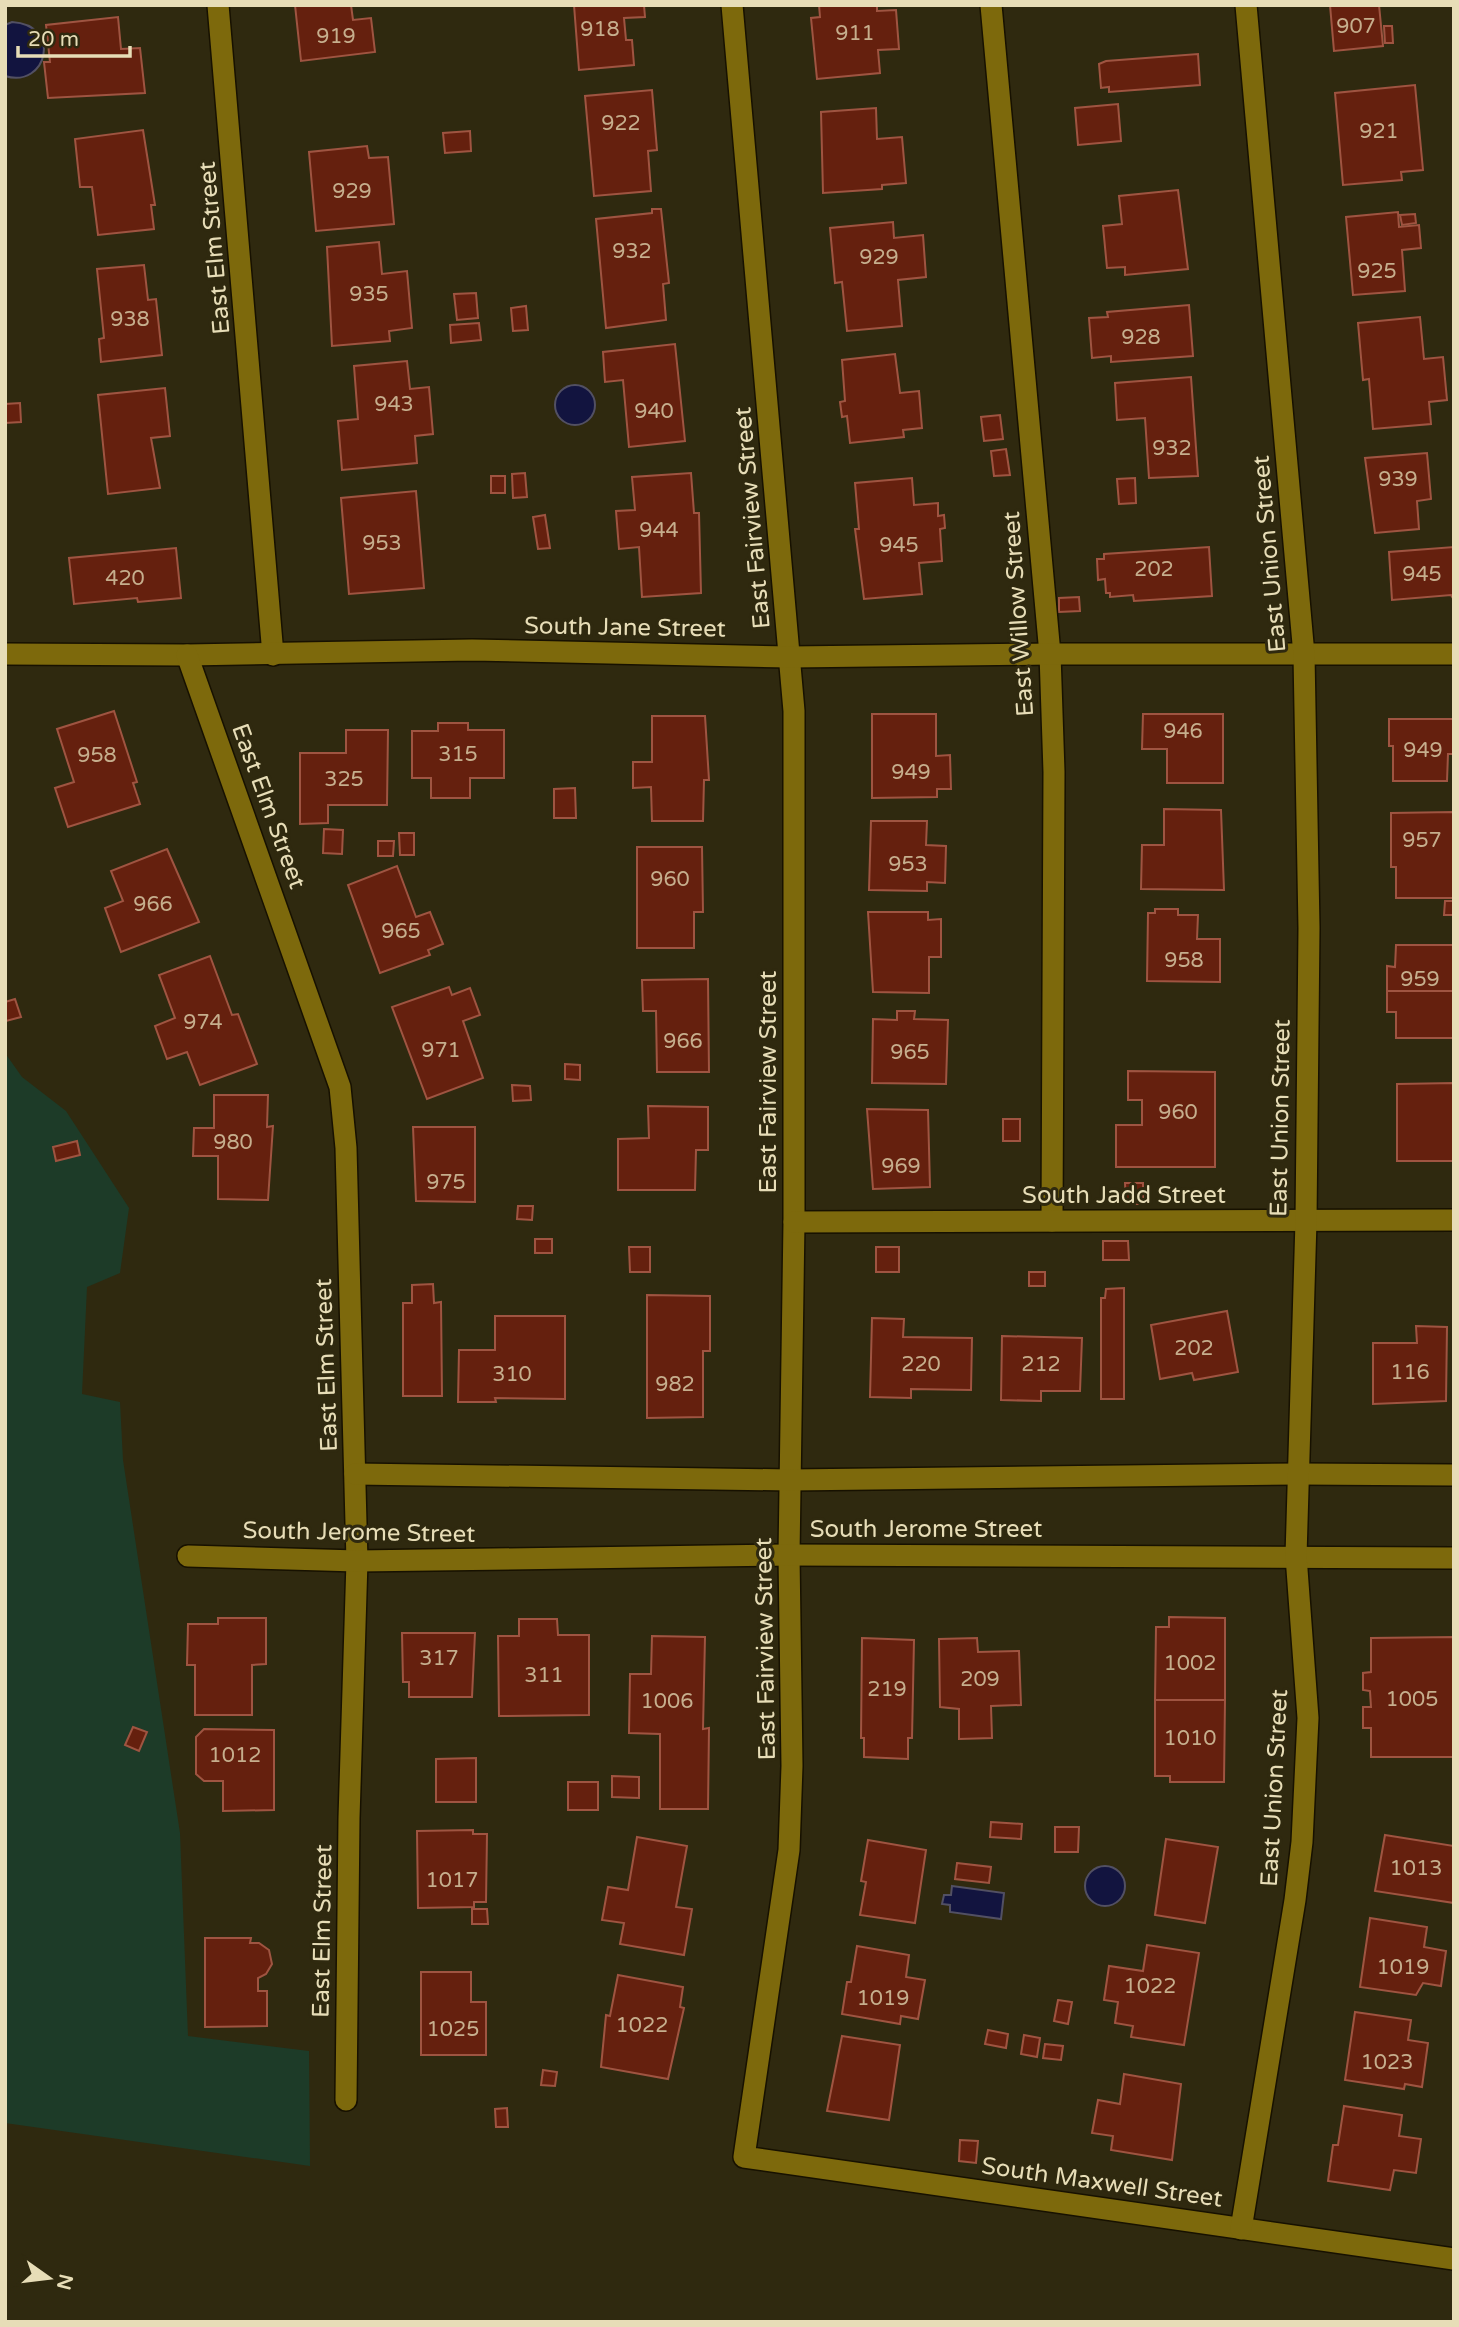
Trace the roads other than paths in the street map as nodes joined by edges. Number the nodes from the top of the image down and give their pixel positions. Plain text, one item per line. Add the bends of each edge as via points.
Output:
1 (218, 5) edge
2 (732, 5) edge
3 (991, 5) edge
4 (1246, 5) edge
5 (5, 654) edge
6 (1050, 654) junction
7 (1454, 654) edge
8 (187, 655) junction
9 (273, 655) junction
10 (1304, 655) junction
11 (790, 657) junction
12 (1454, 1220) edge
13 (1052, 1221) junction
14 (1306, 1221) junction
15 (794, 1222) junction
16 (355, 1474) junction
17 (1298, 1474) junction
18 (1454, 1475) edge
19 (790, 1480) junction
20 (789, 1555) junction
21 (188, 1556) dead end
22 (1296, 1556) junction
23 (1454, 1558) edge
24 (357, 1561) junction
25 (346, 2100) dead end
26 (744, 2157) joint
27 (1241, 2229) junction
28 (1454, 2259) edge

1 - 9 street, East Elm Street
2 - 11 street, East Fairview Street
3 - 6 street, East Willow Street
4 - 10 street, East Union Street
5 - 8 street, South Jane Street
6 - 10 street, South Jane Street
6 - 11 street, South Jane Street
6 - 13 street, East Willow Street via 1054,772
7 - 10 street, South Jane Street
8 - 9 street, South Jane Street
8 - 16 street, East Elm Street via 340,1087 346,1148
9 - 11 street, South Jane Street via 472,650
10 - 14 street, East Union Street via 1309,928
11 - 15 street, East Fairview Street via 794,711
12 - 14 street, South Jadd Street
13 - 14 street, South Jadd Street
13 - 15 street, South Jadd Street
14 - 17 street, East Union Street
15 - 19 street, East Fairview Street
16 - 19 street, South Jerome Street
16 - 24 street, East Elm Street
17 - 18 street, South Jerome Street
17 - 19 street, South Jerome Street
17 - 22 street, East Union Street
19 - 20 street, East Fairview Street
20 - 22 street, South Jerome Street
20 - 24 street, South Jerome Street
20 - 26 street, East Fairview Street via 793,1766 789,1850
21 - 24 street, South Jerome Street
22 - 23 street, South Jerome Street
22 - 27 street, East Union Street via 1308,1718 1302,1842
24 - 25 street, East Elm Street
26 - 27 street, South Maxwell Street
27 - 28 street, South Maxwell Street

